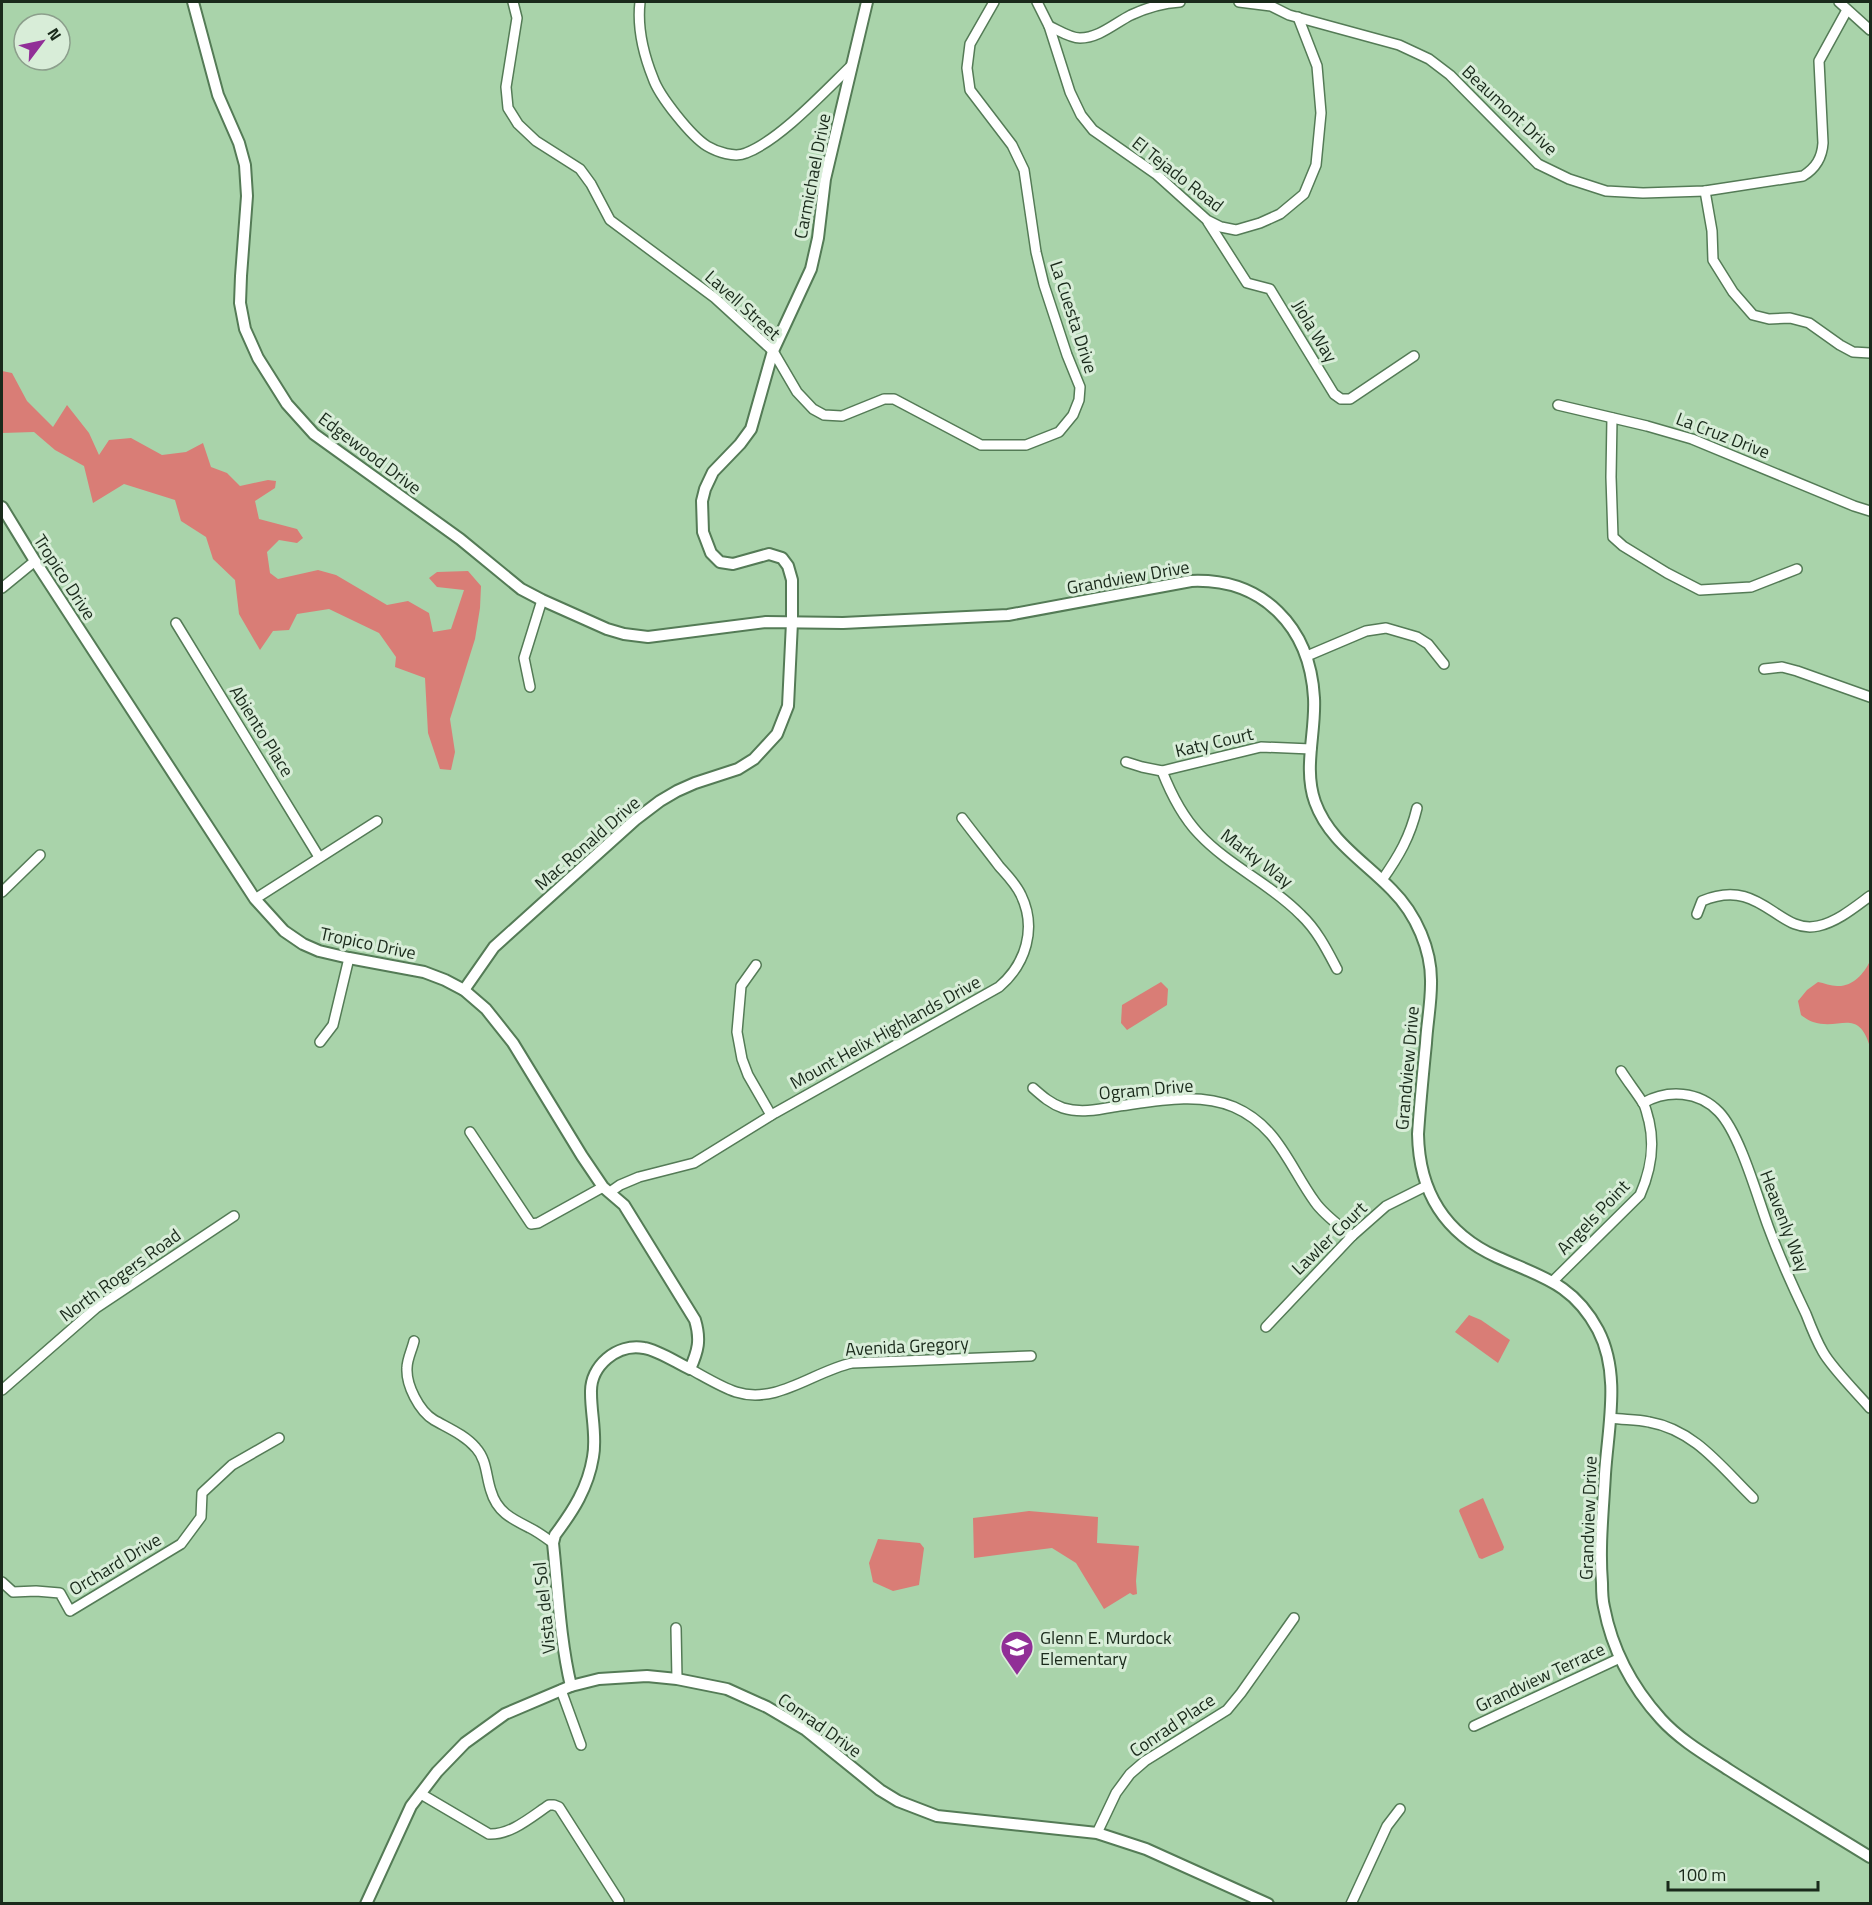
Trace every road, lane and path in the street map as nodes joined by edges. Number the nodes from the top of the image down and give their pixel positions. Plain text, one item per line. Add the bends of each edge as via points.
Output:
1 (193, 2) edge
2 (513, 2) edge
3 (640, 2) edge
4 (867, 2) edge
5 (994, 2) edge
6 (1037, 2) edge
7 (1180, 2) edge
8 (1239, 2) edge
9 (1839, 2) edge
10 (1847, 10) junction
11 (1298, 17) junction
12 (1049, 26) junction
13 (1870, 30) edge
14 (852, 65) junction
15 (1705, 191) junction
16 (1207, 220) junction
17 (773, 351) junction
18 (1870, 353) edge
19 (1414, 356) dead end
20 (1558, 405) dead end
21 (1612, 418) junction
22 (2, 507) edge
23 (1870, 511) edge
24 (35, 561) junction
25 (1797, 569) dead end
26 (2, 588) edge
27 (542, 600) junction
28 (792, 622) junction
29 (176, 623) dead end
30 (1307, 656) junction
31 (1444, 664) dead end
32 (1764, 669) dead end
33 (530, 687) dead end
34 (1870, 697) edge
35 (1311, 749) junction
36 (1126, 762) dead end
37 (1162, 771) junction
38 (1417, 808) dead end
39 (962, 818) dead end
40 (378, 820) dead end
41 (40, 855) dead end
42 (319, 856) junction
43 (1382, 880) junction
44 (2, 892) edge
45 (1870, 896) edge
46 (255, 898) junction
47 (1696, 915) dead end
48 (349, 958) junction
49 (756, 965) dead end
50 (1337, 969) dead end
51 (464, 990) junction
52 (320, 1042) dead end
53 (1621, 1071) dead end
54 (1033, 1088) dead end
55 (1643, 1103) junction
56 (771, 1115) junction
57 (470, 1132) dead end
58 (1426, 1186) junction
59 (607, 1189) junction
60 (234, 1216) dead end
61 (1352, 1236) junction
62 (1553, 1281) junction
63 (1266, 1327) dead end
64 (414, 1341) dead end
65 (1031, 1356) dead end
66 (690, 1369) junction
67 (2, 1390) edge
68 (1870, 1408) edge
69 (1611, 1418) junction
70 (279, 1438) dead end
71 (1753, 1498) dead end
72 (553, 1543) junction
73 (2, 1582) edge
74 (1294, 1618) dead end
75 (676, 1628) dead end
76 (1620, 1658) junction
77 (677, 1679) junction
78 (566, 1688) junction
79 (1474, 1726) dead end
80 (581, 1745) dead end
81 (421, 1794) junction
82 (1400, 1809) dead end
83 (1097, 1833) junction
84 (1870, 1856) edge
85 (619, 1901) dead end
86 (365, 1902) edge
87 (1268, 1904) edge
88 (1351, 1904) edge

1 - 27 street, Edgewood Drive via 215,85 245,165 240,303 245,329 258,358 286,404 314,434 460,539 521,589
2 - 17 street, Lavell Street via 517,18 506,87 508,108 518,124 536,141 580,169 610,220 715,298
3 - 14 street via 641,38 653,80 695,136 721,152 745,154 773,138
4 - 14 street, Carmichael Drive
5 - 17 street, La Cuesta Drive via 970,44 970,90 1012,145 1024,170 1044,285 1080,387 1073,415 1059,432 1026,445 981,445 894,399 884,399 842,416 829,416 813,409 797,392
6 - 12 street, El Tejado Road
7 - 12 street via 1149,8 1080,38
8 - 11 street, Beaumont Drive via 1271,6
9 - 10 street
10 - 13 street
10 - 15 street, Beaumont Drive via 1819,61 1823,143 1816,165 1803,176
11 - 15 street, Beaumont Drive via 1399,45 1429,59 1450,75 1538,164 1569,179 1606,191
11 - 16 street, El Tejado Road via 1317,66 1321,113 1316,165 1304,194 1280,214 1236,230
12 - 16 street, El Tejado Road via 1070,92 1093,130 1156,174
14 - 17 street, Carmichael Drive via 825,179 811,269
15 - 18 street via 1713,260 1753,315 1809,323 1853,352
16 - 19 street, Jiola Way via 1247,283 1270,289 1334,394 1341,399 1350,399
17 - 28 street, Lavell Street via 751,429 713,472 702,501 701,523 705,542 720,562 733,564 769,554 778,555 785,562 792,580
20 - 21 street, La Cruz Drive
21 - 23 street, La Cruz Drive via 1692,439
21 - 25 street via 1613,537 1623,546 1700,590 1751,587
22 - 24 street, Tropico Drive
24 - 26 street
24 - 46 street, Tropico Drive
27 - 28 street, Edgewood Drive via 607,629 636,636
27 - 33 street via 524,658
28 - 30 street, Grandview Drive via 1008,615 1191,581 1213,581 1246,590 1266,602 1291,626
28 - 51 street, Mac Ronald Drive via 788,706 777,734 754,759 738,769 677,791 635,820 494,946
29 - 42 street, Abiento Place
30 - 31 street via 1366,631 1386,628 1417,637
30 - 35 street, Grandview Drive via 1314,699
32 - 34 street via 1782,667
35 - 37 street, Katy Court via 1261,747
35 - 43 street, Grandview Drive via 1310,781 1321,815 1345,848
36 - 37 street, Katy Court
37 - 50 street, Marky Way via 1176,802 1196,830 1302,916
38 - 43 street via 1400,855
39 - 56 street, Mount Helix Highlands Drive via 1024,903 1028,938 1018,965 999,987
40 - 42 street
41 - 44 street
42 - 46 street
43 - 58 street, Grandview Drive via 1402,901 1418,927 1430,969 1418,1134 1418,1155
45 - 47 street via 1819,926 1789,922 1746,896 1724,895 1702,901
46 - 48 street, Tropico Drive via 284,931 303,944
48 - 51 street, Tropico Drive via 424,972
48 - 52 street via 333,1025
49 - 56 street via 741,986 737,1032 748,1074
51 - 59 street, Tropico Drive via 486,1009 513,1043 582,1156
53 - 55 street, Angels Point
54 - 61 street, Ogram Drive via 1064,1109 1087,1111 1172,1099 1210,1100 1232,1106 1266,1127 1316,1205
55 - 62 street, Angels Point via 1650,1127 1652,1158 1640,1195
55 - 68 street, Heavenly Way via 1669,1094 1687,1095 1719,1112 1737,1143 1780,1260 1824,1353
56 - 59 street, Mount Helix Highlands Drive via 694,1163
57 - 59 street, Mount Helix Highlands Drive via 531,1224
58 - 61 street, Lawler Court via 1386,1206
58 - 62 street, Grandview Drive via 1440,1212 1470,1242
59 - 66 street, Tropico Drive via 624,1205 695,1320 698,1350
60 - 67 street, North Rogers Road via 96,1308
61 - 63 street, Lawler Court
62 - 69 street, Grandview Drive via 1587,1313 1603,1342 1610,1368
64 - 72 street, Vista del Sol via 407,1375 421,1407 430,1418 462,1435 476,1448 484,1461 492,1495 507,1516
65 - 66 street, Avenida Gregory via 852,1363 774,1394 735,1392
66 - 72 street, Avenida Gregory via 638,1347 616,1352 603,1362 591,1391 595,1441 590,1471
69 - 71 street via 1648,1421 1688,1437 1709,1452
69 - 76 street, Grandview Drive via 1600,1553 1603,1605
70 - 73 street, Orchard Drive via 232,1465 202,1493 201,1516 181,1544 70,1611 60,1593 14,1592
72 - 78 street, Vista del Sol via 568,1671
74 - 83 street, Conrad Place via 1227,1710 1130,1774
75 - 77 street
76 - 79 street, Grandview Terrace
76 - 84 street, Grandview Drive via 1633,1683 1661,1719 1688,1742
77 - 78 street, Conrad Drive via 599,1679
77 - 83 street, Conrad Drive via 727,1689 767,1707 806,1730 880,1790 937,1816
78 - 80 street
78 - 81 street, Conrad Drive via 505,1714 465,1743
81 - 85 street via 489,1834 506,1832 549,1805 559,1807
81 - 86 street, Conrad Drive via 411,1806
82 - 88 street via 1387,1826
83 - 87 street, Conrad Drive via 1146,1849

